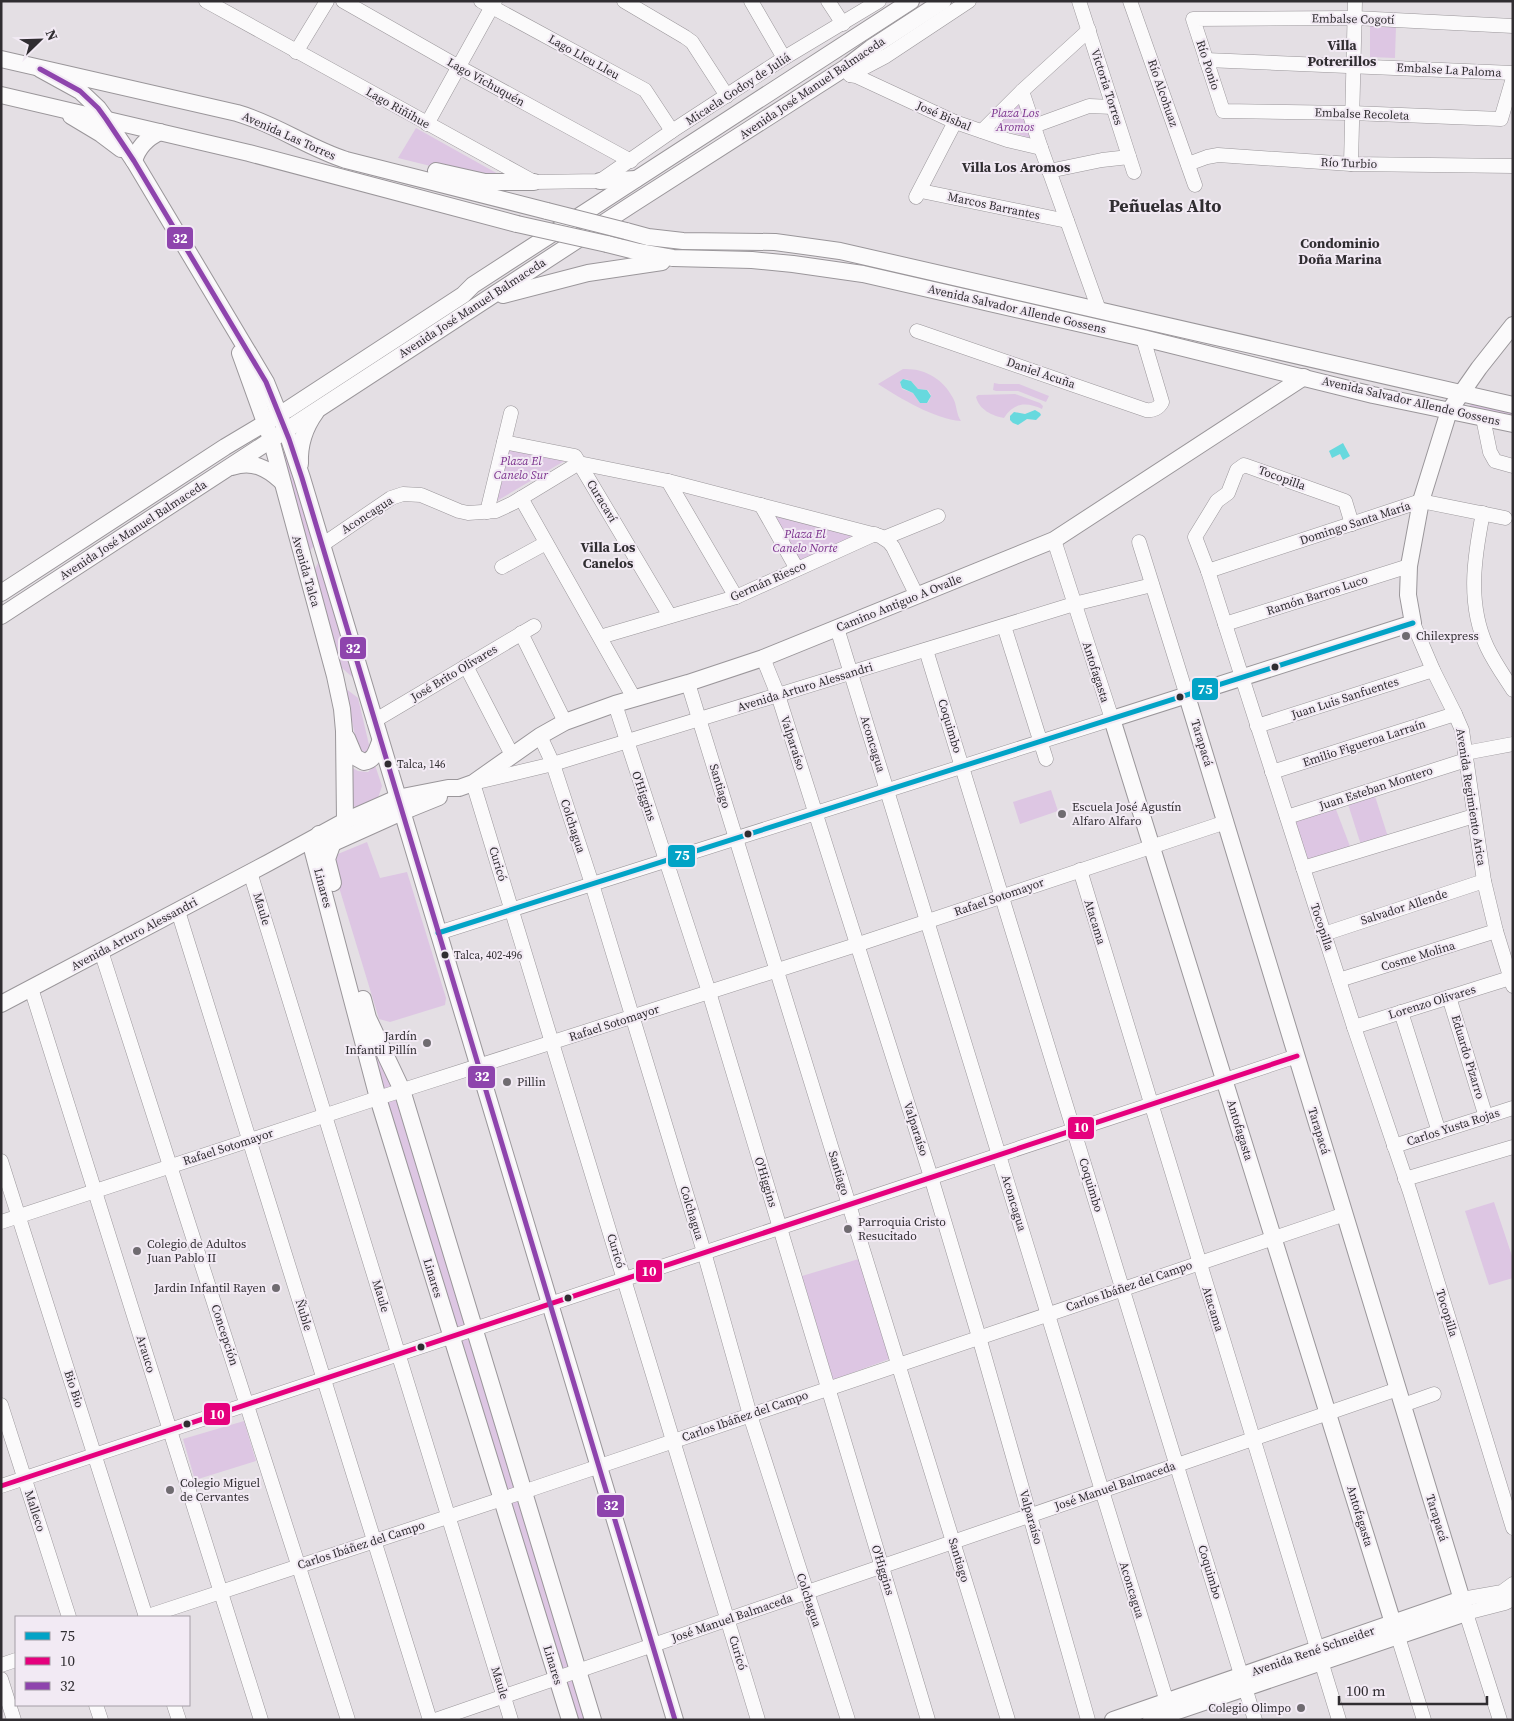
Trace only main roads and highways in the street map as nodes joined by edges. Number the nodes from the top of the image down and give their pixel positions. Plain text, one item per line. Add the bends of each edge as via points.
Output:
1 (911, 1) edge
2 (943, 1) edge
3 (872, 27) junction
4 (1, 59) edge
5 (40, 68) junction
6 (847, 72) junction
7 (1, 95) edge
8 (48, 106) junction
9 (106, 119) junction
10 (160, 132) junction
11 (309, 144) junction
12 (134, 161) junction
13 (638, 179) junction
14 (600, 181) road end
15 (534, 182) road end
16 (547, 211) joint
17 (517, 224) joint
18 (696, 259) junction
19 (488, 299) junction
20 (1513, 325) edge
21 (232, 327) junction
22 (1304, 377) junction
23 (266, 382) junction
24 (1460, 394) junction
25 (308, 396) junction
26 (257, 398) junction
27 (1513, 405) edge
28 (321, 407) junction
29 (1449, 411) junction
30 (273, 417) junction
31 (1513, 424) edge
32 (285, 430) junction
33 (245, 434) junction
34 (271, 439) junction
35 (226, 469) junction
36 (302, 478) junction
37 (281, 482) junction
38 (322, 545) junction
39 (306, 570) junction
40 (1, 593) edge
41 (1, 616) edge
42 (1188, 696) junction
43 (344, 731) junction
44 (380, 742) junction
45 (466, 785) joint
46 (399, 805) junction
47 (345, 821) junction
48 (320, 834) junction
49 (332, 845) junction
50 (313, 852) junction
51 (268, 864) junction
52 (1, 1004) edge
53 (1464, 1606) joint
54 (1395, 1629) junction
55 (1170, 1711) edge
56 (570, 1720) edge
57 (592, 1720) edge
58 (675, 1720) edge
59 (1113, 1720) edge
60 (1152, 1720) edge

1 - 3 main road, Avenida José Manuel Balmaceda
2 - 6 main road, Avenida José Manuel Balmaceda via 871,48
3 - 6 main road via 842,60
3 - 13 main road, Avenida José Manuel Balmaceda
4 - 5 main road, Avenida Las Torres
5 - 9 main road, Avenida Talca via 80,91
5 - 11 main road, Avenida Las Torres via 237,113 279,128
6 - 19 main road, Avenida José Manuel Balmaceda via 812,89
7 - 8 main road, Avenida Las Torres
8 - 9 main road, Avenida Las Torres
8 - 12 main road via 84,123
9 - 10 main road, Avenida Las Torres
9 - 12 main road, Avenida Talca
10 - 12 main road via 143,144
10 - 17 main road, Avenida Las Torres
11 - 15 main road via 476,181
11 - 16 main road, Avenida Las Torres via 346,160
12 - 21 main road, Avenida Talca
13 - 14 main road
13 - 25 main road, Avenida José Manuel Balmaceda
16 - 24 main road, Avenida Salvador Allende Gossens, bridge via 648,237 683,241 765,241 822,248
17 - 18 main road, Avenida Salvador Allende Gossens, bridge via 656,256
18 - 19 main road via 588,272
18 - 22 main road, Avenida Salvador Allende Gossens via 752,260 839,269
19 - 28 main road, Avenida José Manuel Balmaceda
20 - 24 main road, Avenida Regimiento Arica
21 - 23 main road, Avenida Talca
21 - 26 main road, Avenida Talca
22 - 29 main road, Avenida Salvador Allende Gossens
22 - 45 main road, Camino Antiguo A Ovalle via 1054,540 763,658 565,722
23 - 25 main road via 282,393
23 - 30 main road, Avenida Talca
24 - 27 main road, Avenida Salvador Allende Gossens
24 - 29 main road, Avenida Regimiento Arica
25 - 30 main road, Avenida José Manuel Balmaceda
26 - 30 main road, Avenida Talca
26 - 33 main road
28 - 32 main road, Avenida José Manuel Balmaceda
28 - 36 main road via 303,437 300,454
29 - 31 main road, Avenida Salvador Allende Gossens
29 - 42 main road, Avenida Regimiento Arica via 1421,502 1409,566 1408,594 1413,623
30 - 32 main road, Avenida Talca
30 - 33 main road, Avenida José Manuel Balmaceda
30 - 34 main road, Avenida Talca
32 - 34 main road, Avenida José Manuel Balmaceda
32 - 36 main road, Avenida Talca
33 - 40 main road, Avenida José Manuel Balmaceda
34 - 35 main road, Avenida José Manuel Balmaceda
34 - 37 main road, Avenida Talca
35 - 37 main road via 242,464 256,465
35 - 41 main road, Avenida José Manuel Balmaceda
36 - 38 main road, Avenida Talca
37 - 39 main road, Avenida Talca
38 - 39 main road
38 - 44 main road, Avenida Talca
39 - 43 main road, Avenida Talca via 335,676
42 - 53 main road, Tarapacá
42 - 54 main road, Antofagasta via 1112,720
43 - 44 main road via 355,757 364,762 371,759
43 - 47 main road, Avenida Talca
44 - 46 main road, Avenida Talca
45 - 46 main road, Avenida Arturo Alessandri via 449,793
46 - 47 main road, Avenida Arturo Alessandri
46 - 49 main road, Avenida Arturo Alessandri
46 - 58 main road, Avenida Talca
47 - 48 main road, Avenida Arturo Alessandri
48 - 50 main road, Linares
48 - 51 main road, Avenida Arturo Alessandri
49 - 50 main road, Avenida Arturo Alessandri
49 - 57 main road, Linares via 328,865 368,1018 402,1090
50 - 51 main road, Avenida Arturo Alessandri
50 - 56 main road, Linares via 378,1098
51 - 52 main road, Avenida Arturo Alessandri
53 - 54 main road, Avenida René Schneider
54 - 55 main road, Avenida René Schneider
55 - 59 main road, Avenida René Schneider
55 - 60 main road, Avenida René Schneider

